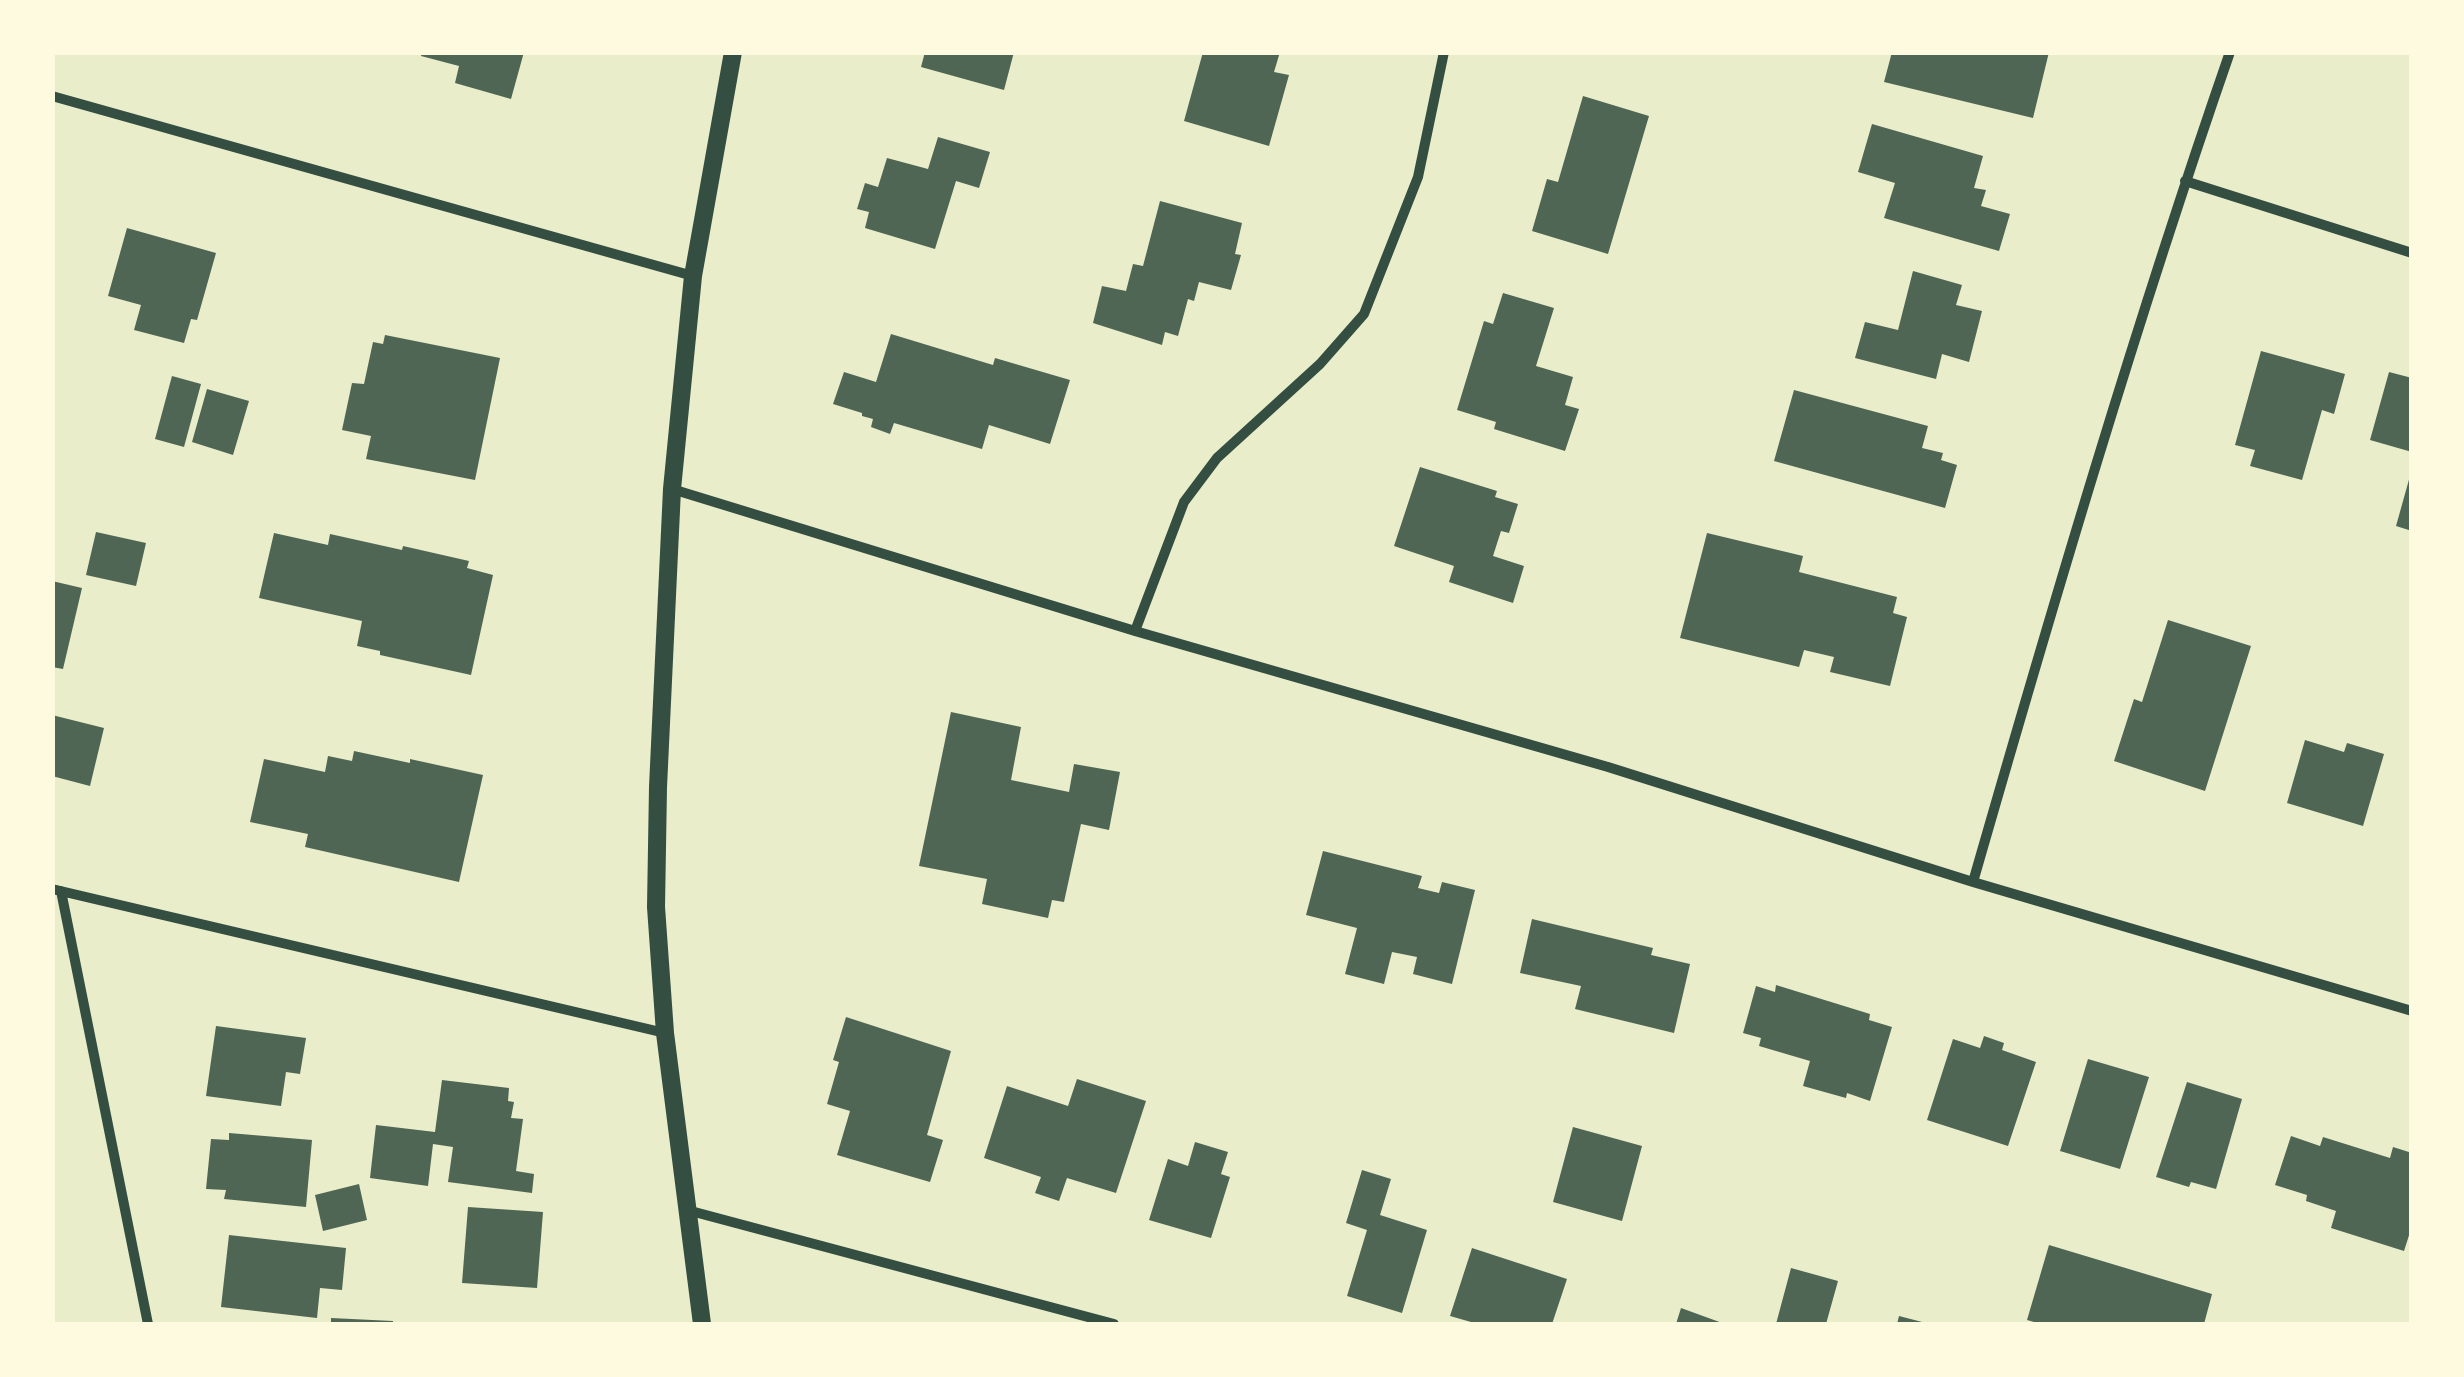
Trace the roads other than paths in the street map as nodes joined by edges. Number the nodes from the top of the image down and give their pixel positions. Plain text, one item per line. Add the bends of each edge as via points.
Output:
1 (733, 52) edge
2 (1444, 52) edge
3 (2230, 52) edge
4 (52, 96) edge
5 (2185, 181) junction
6 (2412, 253) edge
7 (693, 276) junction
8 (672, 489) junction
9 (1135, 632) junction
10 (1973, 882) junction
11 (57, 890) edge
12 (2412, 1011) edge
13 (665, 1033) junction
14 (686, 1210) junction
15 (148, 1324) edge
16 (702, 1324) edge
17 (1114, 1324) edge

1 - 7 street
2 - 9 street via 1418,177 1364,314 1217,458 1184,502
3 - 5 street
4 - 7 street
5 - 6 street
5 - 10 street
7 - 8 street
8 - 9 street
8 - 13 street via 656,907
9 - 10 street via 1608,767
10 - 12 street
11 - 13 street
11 - 15 street
13 - 14 street
14 - 16 street
14 - 17 street

